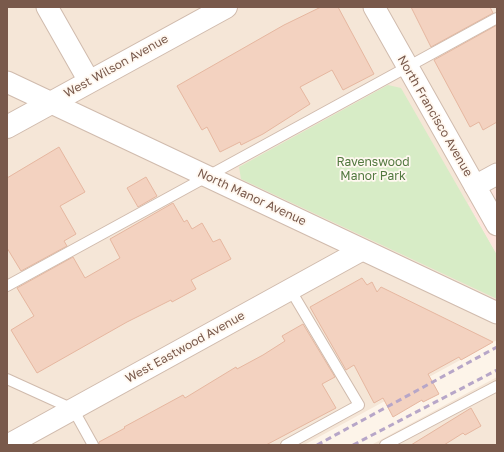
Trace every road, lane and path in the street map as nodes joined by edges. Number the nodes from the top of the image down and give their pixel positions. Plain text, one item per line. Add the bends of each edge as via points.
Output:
1 (47, 7) edge
2 (226, 7) edge
3 (374, 7) edge
4 (497, 18) edge
5 (407, 66) junction
6 (89, 81) junction
7 (7, 82) edge
8 (50, 102) junction
9 (7, 126) edge
10 (497, 174) edge
11 (207, 176) junction
12 (475, 186) junction
13 (497, 225) edge
14 (362, 250) junction
15 (7, 286) edge
16 (290, 289) junction
17 (497, 313) edge
18 (7, 379) edge
19 (497, 386) edge
20 (72, 409) junction
21 (8, 445) edge
22 (93, 445) edge
23 (286, 445) edge
24 (385, 445) edge

1 - 6 street
2 - 6 street, West Wilson Avenue
3 - 5 street, North Francisco Avenue
4 - 5 lane
5 - 11 lane
5 - 12 street, North Francisco Avenue
6 - 8 street, West Wilson Avenue
7 - 8 street, North Manor Avenue
8 - 9 street, West Wilson Avenue
8 - 11 street, North Manor Avenue
10 - 12 street
11 - 14 street, North Manor Avenue
11 - 15 lane
12 - 13 street, North Francisco Avenue
14 - 16 street, West Eastwood Avenue
14 - 17 street, North Manor Avenue
16 - 20 street, West Eastwood Avenue
16 - 23 lane via 359,406
18 - 20 lane
19 - 24 lane
20 - 21 street, West Eastwood Avenue
20 - 22 lane

